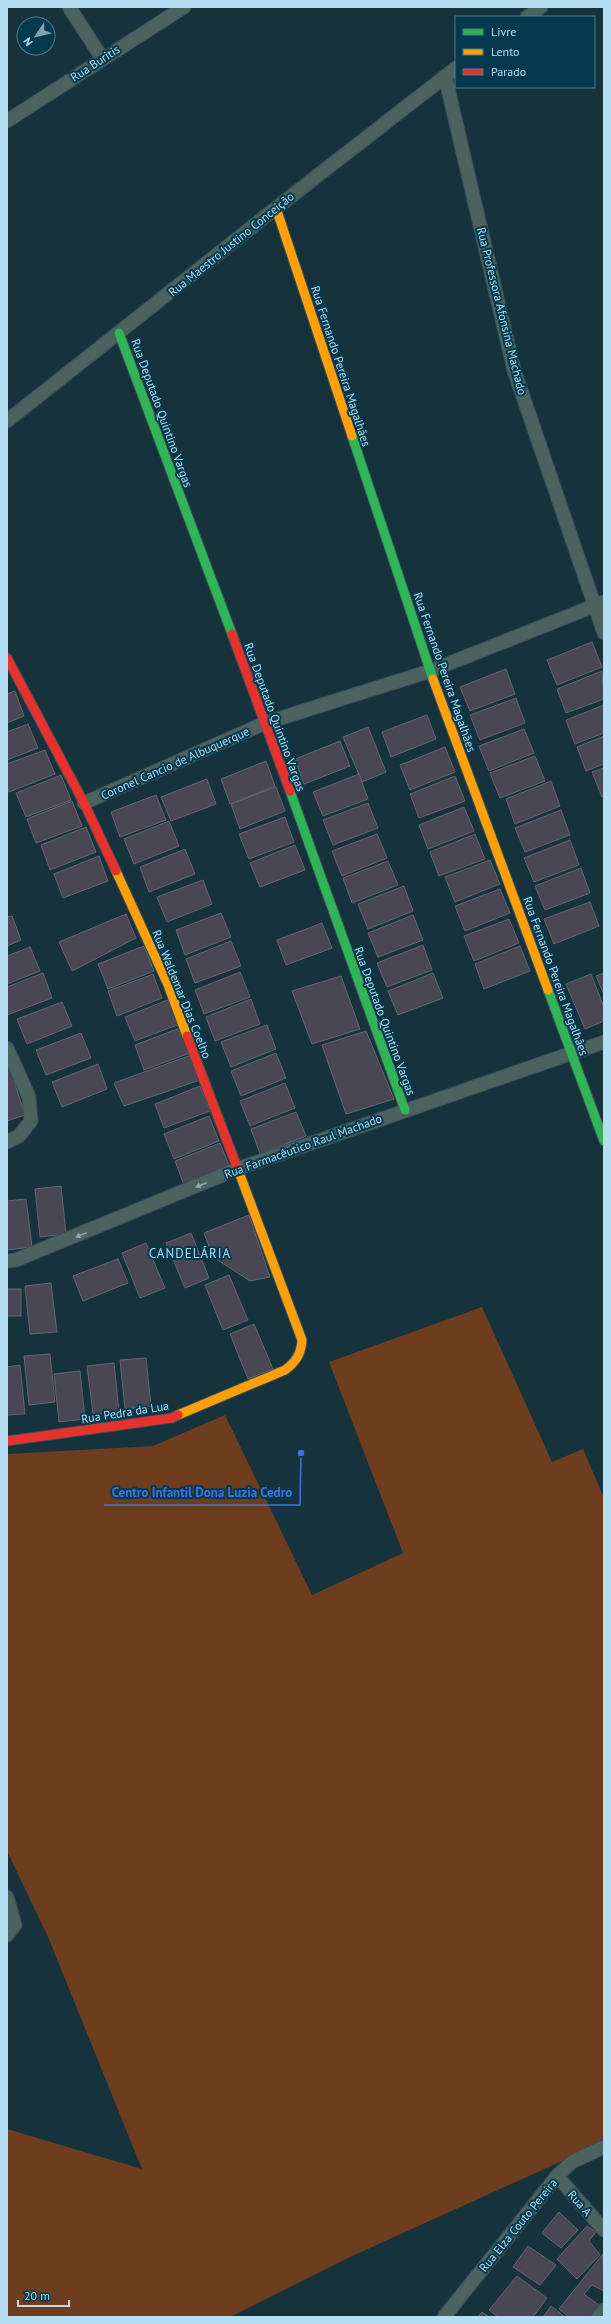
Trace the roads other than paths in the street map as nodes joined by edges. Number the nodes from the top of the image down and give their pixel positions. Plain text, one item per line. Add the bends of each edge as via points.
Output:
1 (69, 7) edge
2 (184, 7) edge
3 (541, 7) edge
4 (528, 16) edge
5 (102, 58) junction
6 (455, 69) edge
7 (445, 76) junction
8 (7, 121) edge
9 (276, 208) junction
10 (120, 333) junction
11 (7, 422) edge
12 (599, 604) edge
13 (604, 633) edge
14 (7, 658) edge
15 (430, 670) junction
16 (265, 723) junction
17 (84, 803) junction
18 (604, 1042) edge
19 (7, 1048) edge
20 (572, 1054) junction
21 (405, 1110) junction
22 (604, 1141) edge
23 (7, 1142) edge
24 (237, 1169) junction
25 (7, 1261) edge
26 (302, 1352) joint
27 (7, 1441) edge
28 (7, 1897) edge
29 (7, 1935) edge
30 (604, 2147) edge
31 (557, 2176) junction
32 (604, 2230) edge
33 (604, 2310) edge
34 (444, 2317) edge
35 (598, 2317) edge

1 - 5 street
2 - 5 street, Rua Buritis
3 - 4 street
5 - 8 street, Rua Buritis
6 - 7 street, Rua Maestro Justino Conceição
7 - 9 street, Rua Maestro Justino Conceição
7 - 12 street, Rua Professora Afonsina Machado via 514,370
9 - 10 street, Rua Maestro Justino Conceição
9 - 15 street, Rua Fernando Pereira Magalhães
10 - 11 street, Rua Maestro Justino Conceição
10 - 16 street, Rua Deputado Quintino Vargas
12 - 13 street, Rua Professora Afonsina Machado
12 - 15 street, Coronel Cancio de Albuquerque
14 - 17 street, Rua Waldemar Dias Coelho
15 - 16 street, Coronel Cancio de Albuquerque
15 - 20 street, Rua Fernando Pereira Magalhães
16 - 17 street, Coronel Cancio de Albuquerque
16 - 21 street, Rua Deputado Quintino Vargas
17 - 24 street, Rua Waldemar Dias Coelho via 168,985
18 - 20 street, Rua Farmacêutico Raul Machado
19 - 23 street via 29,1097 31,1121 19,1136
20 - 21 street, Rua Farmacêutico Raul Machado
20 - 22 street, Rua Fernando Pereira Magalhães
21 - 24 street, Rua Farmacêutico Raul Machado
24 -> 25 street, Rua Farmacêutico Raul Machado via 75,1237
24 - 26 street, Rua Waldemar Dias Coelho via 302,1340
26 - 27 street, Rua Pedra da Lua via 295,1364 284,1370 172,1418
28 - 29 street via 15,1925
30 - 31 street, Rua Elza Couto Pereira via 572,2162
31 - 32 street, Rua A
31 - 34 street, Rua Elza Couto Pereira
33 - 35 street

